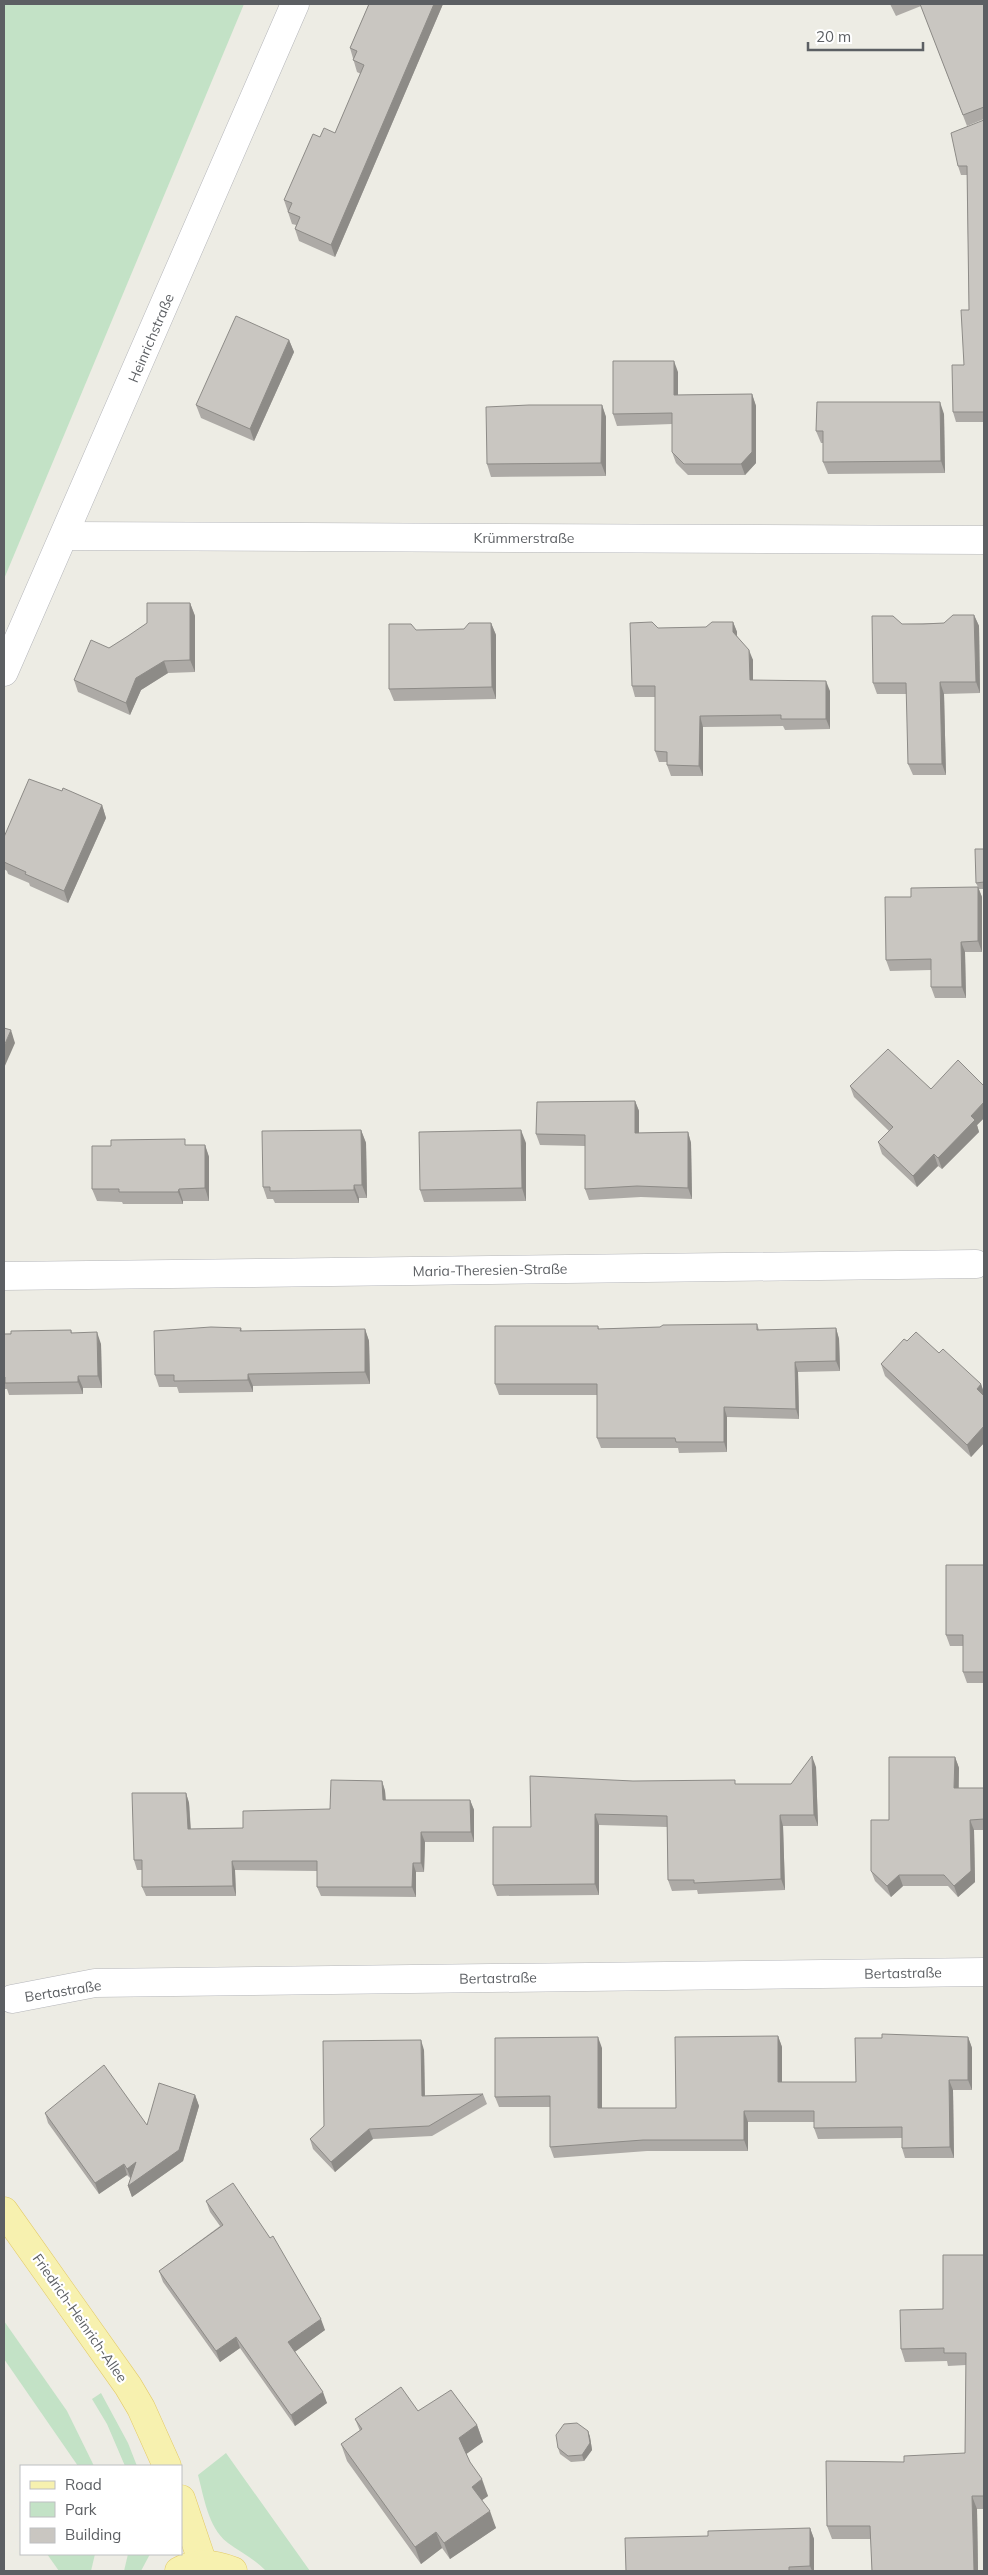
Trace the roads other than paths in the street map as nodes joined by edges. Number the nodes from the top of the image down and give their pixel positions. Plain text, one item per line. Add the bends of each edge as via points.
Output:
1 (296, 4) edge
2 (65, 536) junction
3 (984, 540) edge
4 (4, 672) edge
5 (982, 1264) edge
6 (4, 1276) edge
7 (984, 1972) edge
8 (12, 1999) dead end
9 (4, 2211) edge
10 (151, 2428) junction
11 (159, 2465) edge
12 (167, 2465) edge
13 (182, 2506) edge
14 (168, 2555) edge
15 (191, 2568) edge
16 (168, 2571) edge
17 (233, 2571) edge

1 - 2 street, Heinrichstraße
2 - 3 street, Krümmerstraße
2 - 4 street, Heinrichstraße
5 - 6 street, Maria-Theresien-Straße
7 - 8 street, Bertastraße via 95,1983
9 - 10 main road, Friedrich-Heinrich-Allee via 101,2345
10 - 11 main road, Friedrich-Heinrich-Allee
10 - 12 main road, Friedrich-Heinrich-Allee
13 - 15 main road
14 - 16 main road
15 - 17 main road via 220,2566

